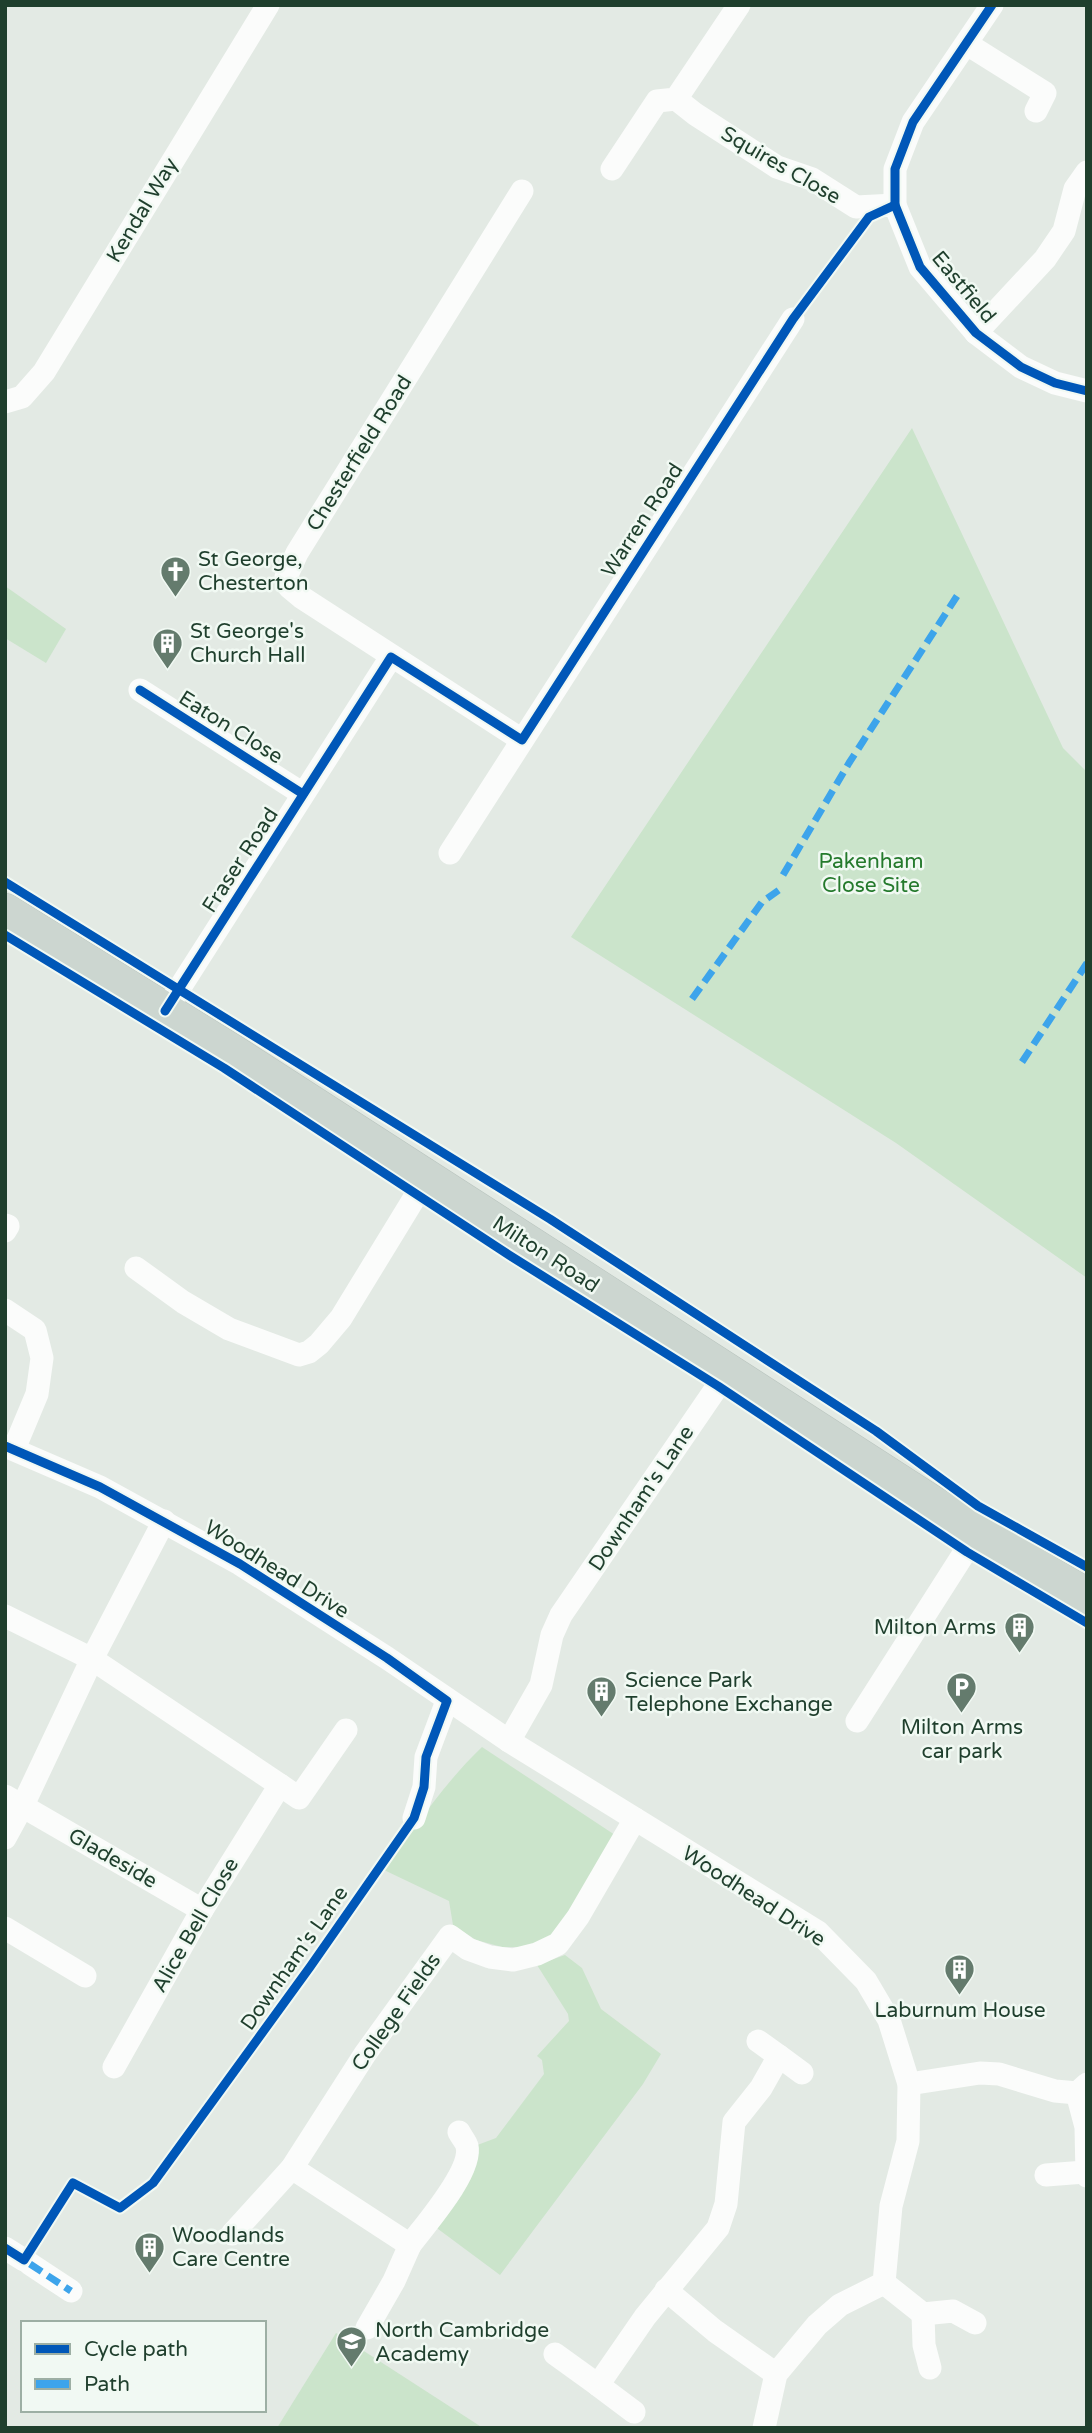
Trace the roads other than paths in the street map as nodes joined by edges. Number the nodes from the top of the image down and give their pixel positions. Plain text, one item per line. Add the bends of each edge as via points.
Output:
1 (268, 5) edge
2 (739, 5) edge
3 (992, 5) edge
4 (967, 44) junction
5 (676, 99) junction
6 (1036, 111) dead end
7 (612, 169) dead end
8 (1087, 172) edge
9 (522, 191) dead end
10 (895, 205) junction
11 (793, 319) dead end
12 (976, 333) junction
13 (1087, 391) edge
14 (5, 401) edge
15 (391, 657) junction
16 (140, 690) dead end
17 (522, 740) junction
18 (303, 794) junction
19 (450, 853) dead end
20 (5, 912) edge
21 (165, 1011) junction
22 (426, 1179) junction
23 (5, 1225) edge
24 (5, 1231) edge
25 (136, 1268) dead end
26 (5, 1310) edge
27 (729, 1371) junction
28 (9, 1447) edge
29 (164, 1521) junction
30 (977, 1533) junction
31 (1087, 1597) edge
32 (5, 1616) edge
33 (92, 1659) junction
34 (447, 1701) junction
35 (858, 1721) dead end
36 (346, 1730) dead end
37 (509, 1741) junction
38 (280, 1785) junction
39 (14, 1801) edge
40 (414, 1818) dead end
41 (635, 1819) junction
42 (5, 1838) edge
43 (202, 1910) junction
44 (5, 1928) edge
45 (85, 1976) dead end
46 (758, 2041) dead end
47 (779, 2056) junction
48 (114, 2067) dead end
49 (802, 2073) dead end
50 (909, 2084) junction
51 (1082, 2088) edge
52 (459, 2132) dead end
53 (292, 2168) junction
54 (1086, 2174) edge
55 (1046, 2175) dead end
56 (232, 2234) dead end
57 (410, 2245) junction
58 (20, 2258) edge
59 (884, 2283) junction
60 (666, 2290) junction
61 (71, 2291) dead end
62 (923, 2314) junction
63 (975, 2323) dead end
64 (367, 2328) dead end
65 (555, 2354) dead end
66 (930, 2368) dead end
67 (776, 2374) junction
68 (598, 2385) junction
69 (634, 2412) dead end
70 (764, 2428) edge

1 - 14 street, Kendal Way via 44,372 22,397
2 - 5 street
3 - 4 street, Eastfield
4 - 6 street via 1045,93
4 - 10 street, Eastfield via 913,122 895,169
5 - 7 street via 657,101
5 - 10 street, Squires Close via 777,167 812,179 856,207
8 - 12 street via 1075,189 1064,231 1045,259
9 - 15 street, Chesterfield Road via 286,577 289,587 301,597
10 - 12 street, Eastfield via 920,267
11 - 17 street, Warren Road
12 - 13 street, Eastfield via 1021,367
15 - 17 street, Chesterfield Road
15 - 18 street, Fraser Road
16 - 18 street, Eaton Close
17 - 19 street, Warren Road
18 - 21 street, Fraser Road
20 - 21 main road, Milton Road
21 - 22 main road, Milton Road
22 - 25 street via 341,1318 309,1352 283,1351 229,1329
22 - 27 main road, Milton Road
23 - 24 street
26 - 28 street via 35,1330 42,1358 37,1394
27 - 30 main road, Milton Road
27 - 37 street, Downham's Lane via 561,1615 541,1685
28 - 29 street, Woodhead Drive
29 - 33 street
29 - 34 street, Woodhead Drive via 240,1564
30 - 31 main road, Milton Road
30 - 35 street
32 - 33 street
33 - 38 street
33 - 39 street
34 - 37 street, Woodhead Drive
34 - 40 street via 426,1757 425,1787
36 - 38 street via 299,1798
37 - 41 street, Woodhead Drive
38 - 43 street, Alice Bell Close
39 - 42 street
39 - 43 street, Gladeside
41 - 50 street, Woodhead Drive via 832,1946 866,1980 889,2020
41 - 53 street, College Fields via 558,1944 513,1960 468,1949 450,1936 365,2054
43 - 48 street, Alice Bell Close
44 - 45 street
46 - 47 street
47 - 49 street
47 - 60 street via 734,2122 726,2204 718,2228
50 - 51 street via 980,2073 1055,2091
50 - 59 street, Woodhead Drive via 908,2141 891,2206
51 - 54 street
52 - 57 street via 467,2146 466,2162
53 - 56 street, College Fields
53 - 57 street
54 - 55 street
57 - 64 street
58 - 61 street
59 - 62 street
59 - 67 street via 841,2305 817,2325
60 - 67 street via 715,2332
60 - 68 street
62 - 63 street via 953,2311
62 - 66 street
65 - 68 street
67 - 70 street
68 - 69 street

